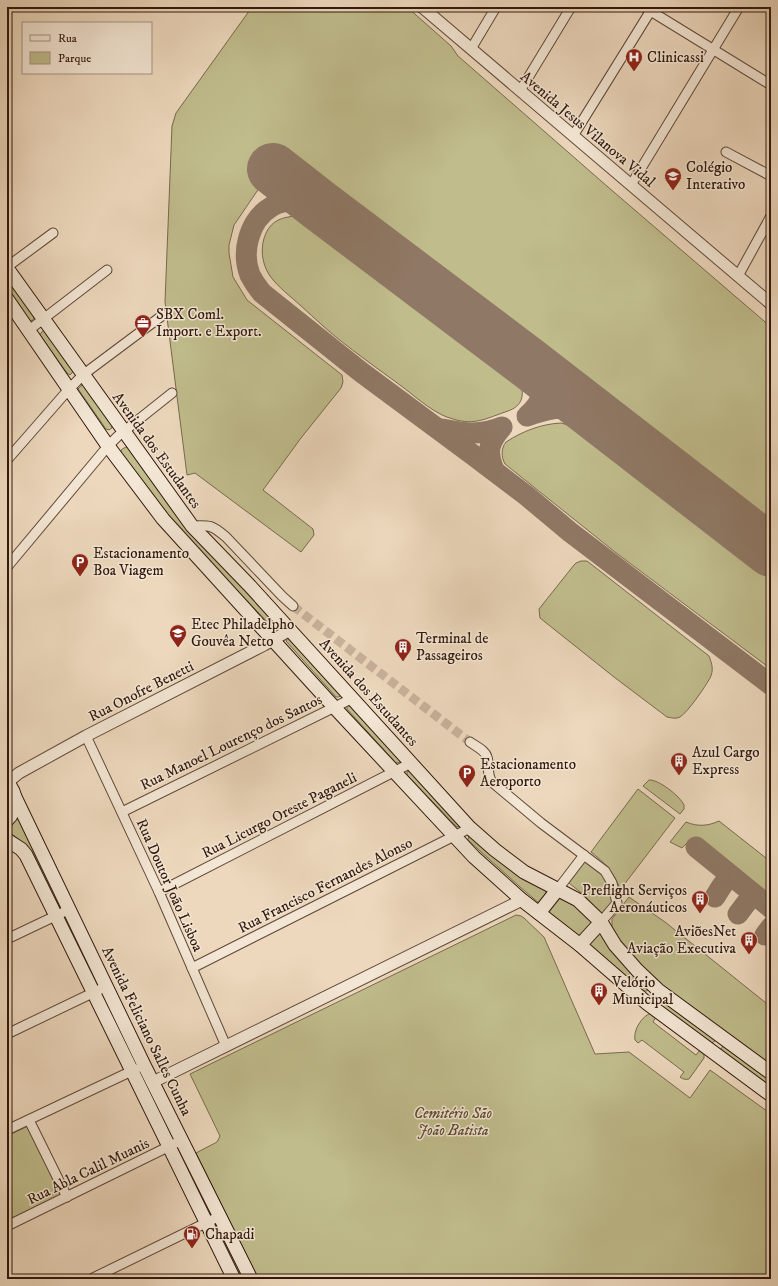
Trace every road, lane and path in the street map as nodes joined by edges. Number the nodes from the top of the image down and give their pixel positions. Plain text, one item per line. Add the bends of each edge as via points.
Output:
1 (422, 7) edge
2 (496, 7) edge
3 (571, 7) edge
4 (738, 7) edge
5 (649, 8) edge
6 (471, 49) junction
7 (712, 49) junction
8 (771, 85) edge
9 (520, 91) junction
10 (573, 136) junction
11 (726, 152) dead end
12 (771, 176) edge
13 (631, 185) junction
14 (771, 216) edge
15 (53, 233) dead end
16 (7, 268) edge
17 (107, 270) dead end
18 (738, 276) junction
19 (7, 299) edge
20 (771, 304) edge
21 (163, 315) dead end
22 (44, 319) junction
23 (29, 330) junction
24 (84, 374) junction
25 (69, 389) junction
26 (172, 393) dead end
27 (124, 432) junction
28 (108, 446) junction
29 (7, 460) edge
30 (192, 526) junction
31 (7, 567) edge
32 (293, 606) tunnel mouth
33 (290, 630) junction
34 (273, 640) junction
35 (353, 698) junction
36 (334, 707) junction
37 (86, 736) junction
38 (470, 742) tunnel mouth
39 (411, 763) junction
40 (395, 771) junction
41 (7, 782) edge
42 (15, 797) junction
43 (122, 812) junction
44 (7, 820) edge
45 (470, 828) junction
46 (455, 836) junction
47 (9, 843) edge
48 (584, 855) junction
49 (558, 889) junction
50 (159, 892) junction
51 (522, 900) junction
52 (70, 908) junction
53 (540, 914) junction
54 (55, 916) junction
55 (601, 922) junction
56 (7, 939) edge
57 (580, 945) junction
58 (192, 968) junction
59 (107, 986) junction
60 (658, 990) junction
61 (92, 993) junction
62 (648, 1004) junction
63 (7, 1034) edge
64 (723, 1037) junction
65 (226, 1046) junction
66 (712, 1052) junction
67 (144, 1065) junction
68 (131, 1071) junction
69 (771, 1073) edge
70 (153, 1082) junction
71 (771, 1095) edge
72 (29, 1120) junction
73 (7, 1130) edge
74 (182, 1140) junction
75 (168, 1147) junction
76 (67, 1197) junction
77 (220, 1216) junction
78 (207, 1223) junction
79 (7, 1226) edge
80 (91, 1279) edge
81 (234, 1279) edge
82 (250, 1279) edge

1 - 6 street, Avenida Jesus Vilanova Vidal
2 - 6 street
3 - 9 street
4 - 7 street
5 - 7 street
5 - 10 street
6 - 9 street, Avenida Jesus Vilanova Vidal
7 - 8 street
7 - 13 street
9 - 10 street, Avenida Jesus Vilanova Vidal
10 - 13 street, Avenida Jesus Vilanova Vidal
11 - 12 street
13 - 18 street, Avenida Jesus Vilanova Vidal
14 - 18 street
15 - 16 street
16 - 22 main road, Avenida dos Estudantes
17 - 22 street
18 - 20 street, Avenida Jesus Vilanova Vidal
19 - 23 main road
21 - 24 street
22 - 23 street
22 - 24 main road, Avenida dos Estudantes
23 - 25 main road
24 - 25 street
24 - 27 main road, Avenida dos Estudantes
25 - 28 main road
25 - 29 street
26 - 27 street
27 - 28 street
27 - 30 main road, Avenida dos Estudantes
28 - 31 street
28 - 34 main road via 163,519
30 - 32 street via 210,526 218,530
30 - 33 main road, Avenida dos Estudantes
33 - 34 street, Rua Onofre Benetti
33 - 35 main road, Avenida dos Estudantes
34 - 36 main road
34 - 37 street, Rua Onofre Benetti
35 - 36 street, Rua Manoel Lourenço dos Santos
35 - 39 main road, Avenida dos Estudantes
36 - 40 main road
36 - 43 street, Rua Manoel Lourenço dos Santos
37 - 41 street, Rua Onofre Benetti
37 - 43 street, Rua Doutor João Lisboa
38 - 48 street via 487,757 488,777 492,782
39 - 40 street, Rua Licurgo Oreste Paganeli
39 - 45 main road, Avenida dos Estudantes
40 - 46 main road
40 - 50 street, Rua Licurgo Oreste Paganeli
41 - 42 main road, Avenida Feliciano Salles Cunha
42 - 44 main road via 14,812
42 - 52 main road, Avenida Feliciano Salles Cunha
43 - 50 street, Rua Doutor João Lisboa
45 - 46 street, Rua Francisco Fernandes Alonso
45 - 49 main road, Avenida dos Estudantes via 524,872
46 - 51 main road via 474,857
46 - 58 street, Rua Francisco Fernandes Alonso
47 - 54 main road via 26,855
48 - 49 street
48 - 55 street via 605,871 615,891 617,903
49 - 53 main road
49 - 55 main road, Avenida dos Estudantes via 578,900
50 - 58 street, Rua Doutor João Lisboa
51 - 53 main road
51 - 65 street
52 - 54 street
52 - 59 main road, Avenida Feliciano Salles Cunha
53 - 57 main road
54 - 56 street
54 - 61 main road
55 - 57 main road
55 - 60 main road, Avenida dos Estudantes via 615,945
57 - 62 main road
58 - 65 street, Rua Doutor João Lisboa
59 - 61 street
59 - 67 main road, Avenida Feliciano Salles Cunha
60 - 62 main road
60 - 64 main road, Avenida dos Estudantes
61 - 63 street
61 - 68 main road
62 - 66 main road
64 - 66 main road
64 - 69 main road, Avenida dos Estudantes
65 - 70 street
66 - 71 main road
67 - 68 street
67 - 70 main road, Avenida Feliciano Salles Cunha
68 - 72 street
68 - 75 main road
70 - 74 main road, Avenida Feliciano Salles Cunha
72 - 73 street
72 - 76 street
74 - 75 street, Rua Abla Calil Muanis
74 - 77 main road, Avenida Feliciano Salles Cunha
75 - 76 street, Rua Abla Calil Muanis
75 - 78 main road
76 - 79 street, Rua Abla Calil Muanis
77 - 78 street
77 - 82 main road, Avenida Feliciano Salles Cunha
78 - 80 street
78 - 81 main road

